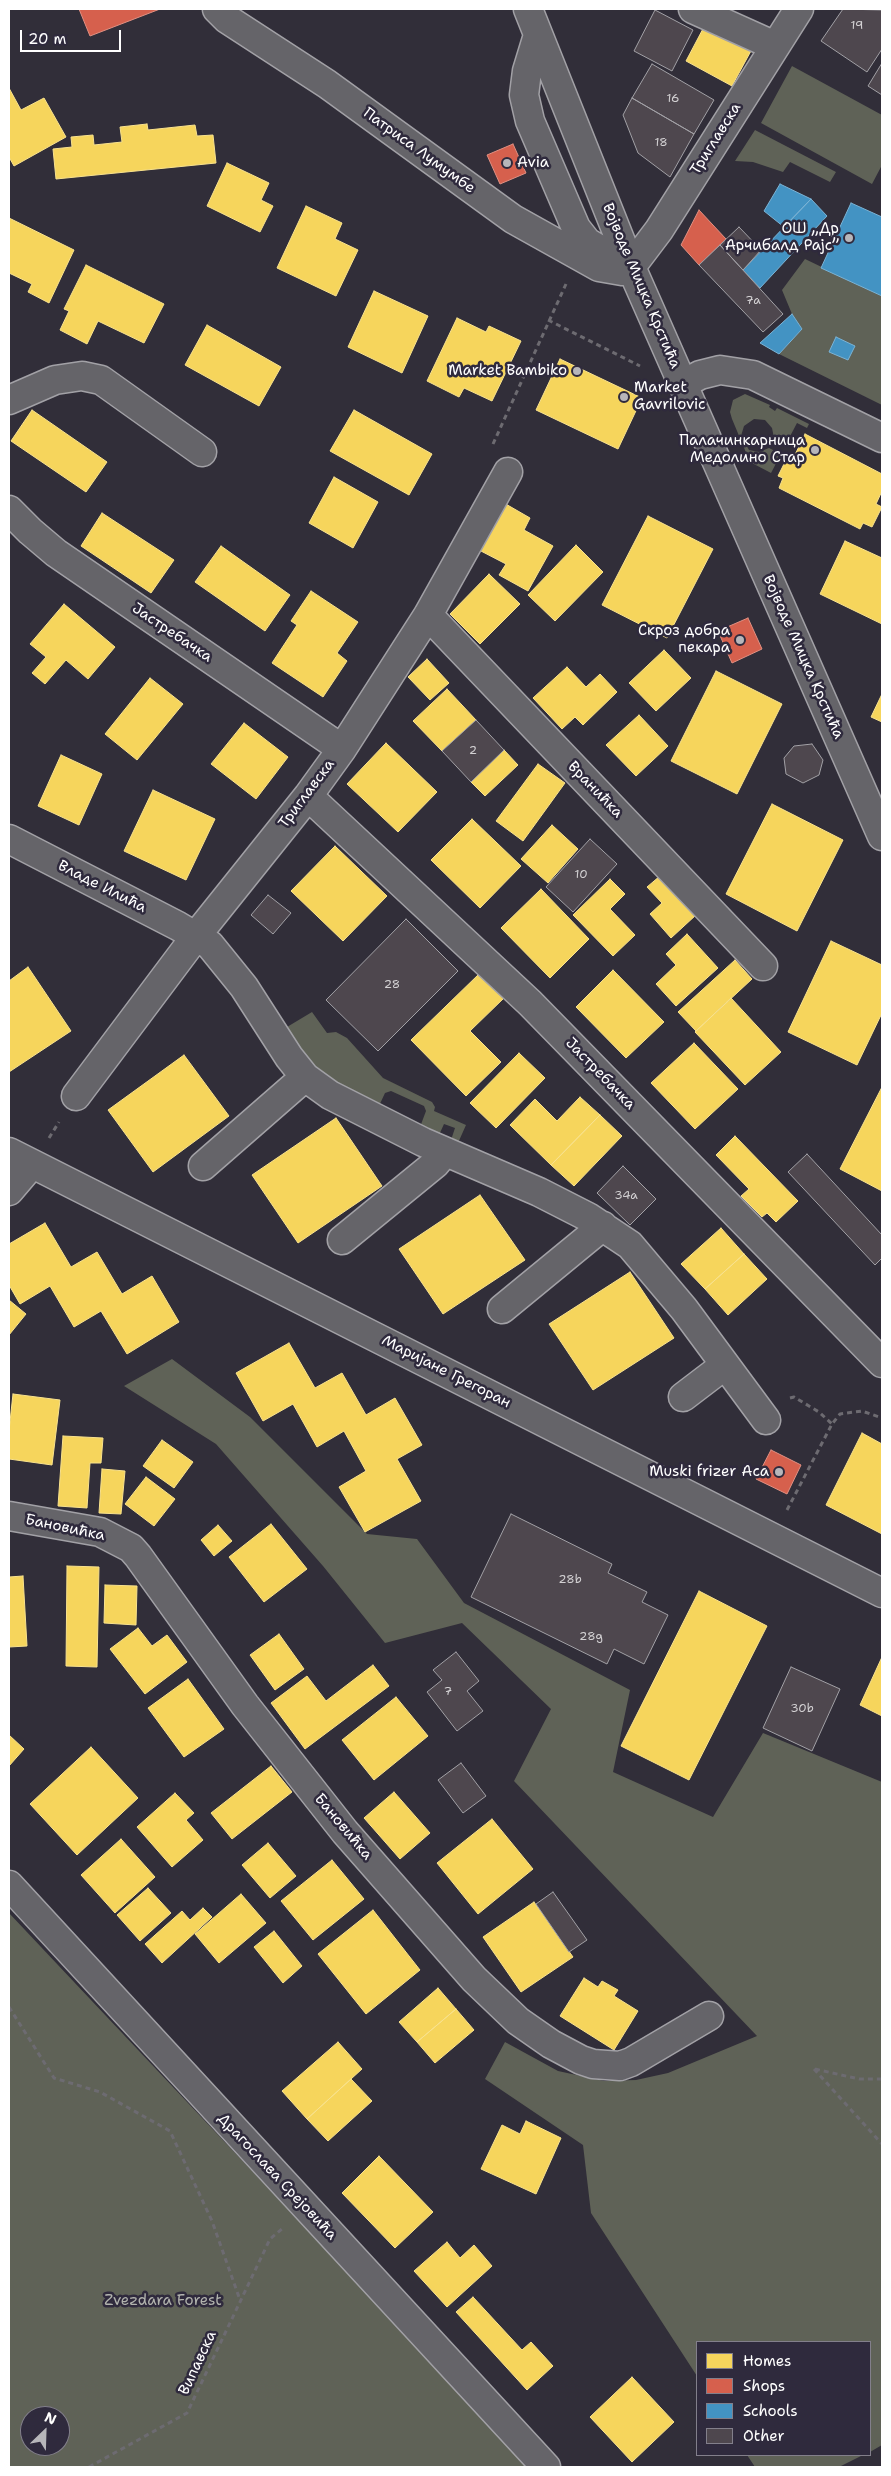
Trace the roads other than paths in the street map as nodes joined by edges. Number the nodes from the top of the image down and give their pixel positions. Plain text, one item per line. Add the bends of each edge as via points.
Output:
1 (217, 9) edge
2 (528, 9) edge
3 (693, 9) edge
4 (799, 9) edge
5 (538, 36) junction
6 (775, 46) junction
7 (631, 267) junction
8 (682, 384) junction
9 (9, 400) edge
10 (882, 438) edge
11 (202, 452) dead end
12 (508, 472) dead end
13 (9, 510) edge
14 (428, 615) junction
15 (342, 748) junction
16 (308, 796) junction
17 (882, 836) edge
18 (9, 839) edge
19 (196, 936) junction
20 (763, 966) dead end
21 (305, 1077) junction
22 (76, 1096) dead end
23 (445, 1152) junction
24 (21, 1158) edge
25 (203, 1166) dead end
26 (9, 1191) edge
27 (603, 1226) junction
28 (342, 1240) dead end
29 (502, 1309) dead end
30 (882, 1363) edge
31 (725, 1365) junction
32 (683, 1397) dead end
33 (766, 1420) dead end
34 (9, 1516) edge
35 (882, 1593) edge
36 (9, 1885) edge
37 (709, 2016) dead end
38 (546, 2467) edge

1 - 7 street, Патриса Лумумбе via 513,219 608,270 622,271
2 - 5 street, Војводе Мицка Крстића
3 - 6 street
4 - 6 street, Триглавска
5 - 7 street, Војводе Мицка Крстића
5 - 7 street via 527,71 524,95 534,129 576,228 587,242
6 - 7 street, Триглавска via 659,230
7 - 8 street, Војводе Мицка Крстића
8 - 10 street via 720,370 753,375
8 - 17 street, Војводе Мицка Крстића
9 - 11 street via 55,380 82,376 101,380
12 - 14 street, Триглавска
13 - 15 street, Јастребачка via 56,552
14 - 15 street, Триглавска
14 - 20 street, Вранићка
15 - 16 street, Триглавска
16 - 19 street, Триглавска
16 - 30 street, Јастребачка via 530,1003
18 - 19 street, Владе Илића
19 - 21 street, Владе Илића via 220,955
19 - 22 street, Триглавска
21 - 23 street, Владе Илића via 330,1095
21 - 25 street
23 - 27 street, Владе Илића via 539,1192
23 - 28 street via 435,1164
24 - 26 street
24 - 35 street, Маријане Грегоран
27 - 29 street
27 - 31 street, Владе Илића via 630,1245 684,1309
31 - 32 street
31 - 33 street, Владе Илића
34 - 37 street, Бановићка via 100,1532 131,1548 245,1705 345,1832 474,1979 518,2021 581,2060 620,2066
36 - 38 street, Драгослава Срејовића

